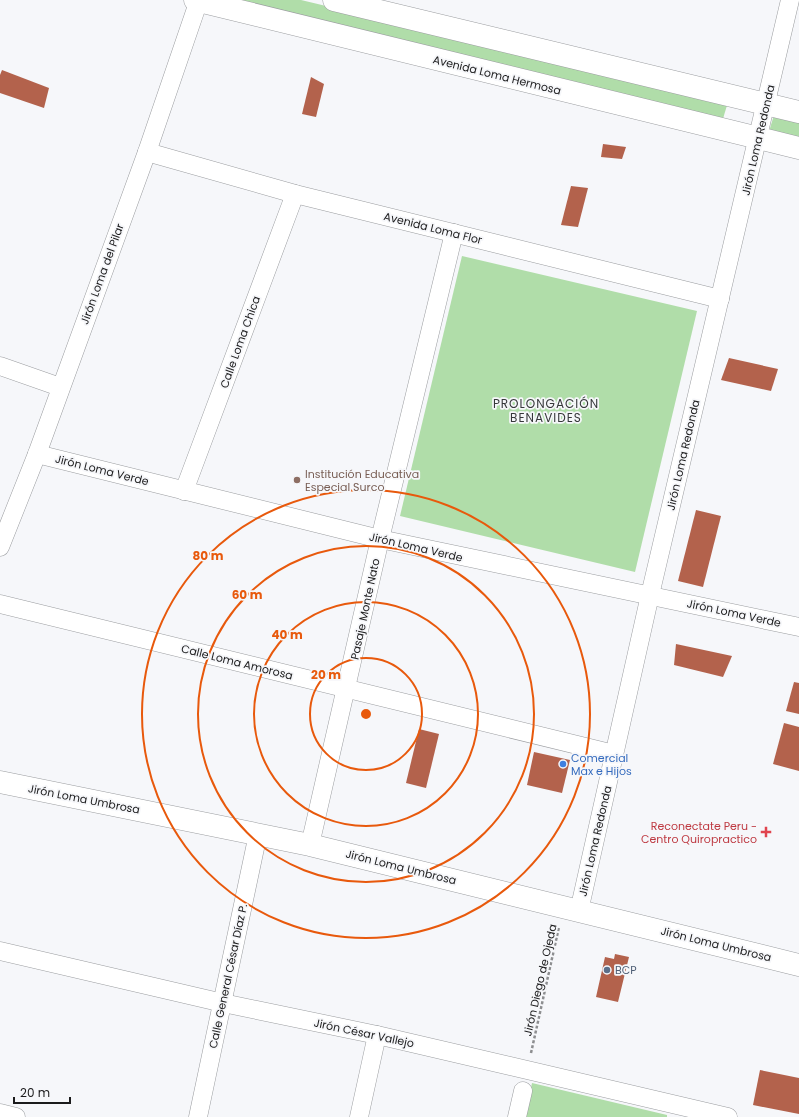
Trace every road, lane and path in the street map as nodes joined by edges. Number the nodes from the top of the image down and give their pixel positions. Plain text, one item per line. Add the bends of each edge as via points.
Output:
1 (197, 0) edge
2 (334, 0) edge
3 (790, 0) edge
4 (766, 104) junction
5 (799, 112) edge
6 (758, 139) junction
7 (799, 148) edge
8 (147, 152) junction
9 (295, 194) junction
10 (454, 233) junction
11 (720, 299) junction
12 (0, 366) edge
13 (60, 387) junction
14 (37, 454) junction
15 (184, 491) junction
16 (380, 539) junction
17 (0, 547) edge
18 (650, 595) junction
19 (0, 604) edge
20 (799, 627) edge
21 (347, 689) junction
22 (614, 754) junction
23 (0, 782) edge
24 (258, 834) junction
25 (310, 845) junction
26 (572, 909) junction
27 (0, 951) edge
28 (799, 965) edge
29 (223, 1003) junction
30 (377, 1035) junction
31 (531, 1056) dead end
32 (523, 1091) dead end
33 (682, 1112) edge
34 (0, 1113) edge
35 (16, 1117) edge
36 (198, 1117) edge
37 (358, 1117) edge
38 (517, 1117) edge
39 (728, 1117) edge

1 - 6 street, Avenida Loma Hermosa
1 - 8 street, Jirón Loma del Pilar
2 - 4 street
3 - 4 street, Jirón Loma Redonda
4 - 5 street
4 - 6 street, Jirón Loma Redonda
6 - 7 street, Avenida Loma Hermosa
6 - 11 street, Jirón Loma Redonda
8 - 9 street, Avenida Loma Flor
8 - 13 street, Jirón Loma del Pilar
9 - 10 street, Avenida Loma Flor
9 - 15 street, Calle Loma Chica
10 - 11 street, Avenida Loma Flor
10 - 16 street, Pasaje Monte Nato
11 - 18 street, Jirón Loma Redonda
12 - 13 street
13 - 14 street, Jirón Loma del Pilar
14 - 15 street, Jirón Loma Verde
14 - 17 street, Jirón Loma del Pilar
15 - 16 street, Jirón Loma Verde
16 - 18 street, Jirón Loma Verde
16 - 21 street, Pasaje Monte Nato
18 - 20 street, Jirón Loma Verde
18 - 22 street, Jirón Loma Redonda
19 - 21 street, Calle Loma Amorosa
21 - 22 street, Calle Loma Amorosa
21 - 25 street, Pasaje Monte Nato
22 - 26 street, Jirón Loma Redonda
23 - 24 street, Jirón Loma Umbrosa
24 - 25 street, Jirón Loma Umbrosa
24 - 29 street, Calle General César Díaz P.
25 - 26 street, Jirón Loma Umbrosa
26 - 28 street, Jirón Loma Umbrosa
26 - 31 path, Jirón Diego de Ojeda
27 - 29 street, Jirón César Vallejo
29 - 30 street, Jirón César Vallejo
29 - 36 street, Calle General César Díaz P.
30 - 33 street, Jirón César Vallejo
30 - 37 street
32 - 38 street
33 - 39 street, Jirón César Vallejo
34 - 35 street

